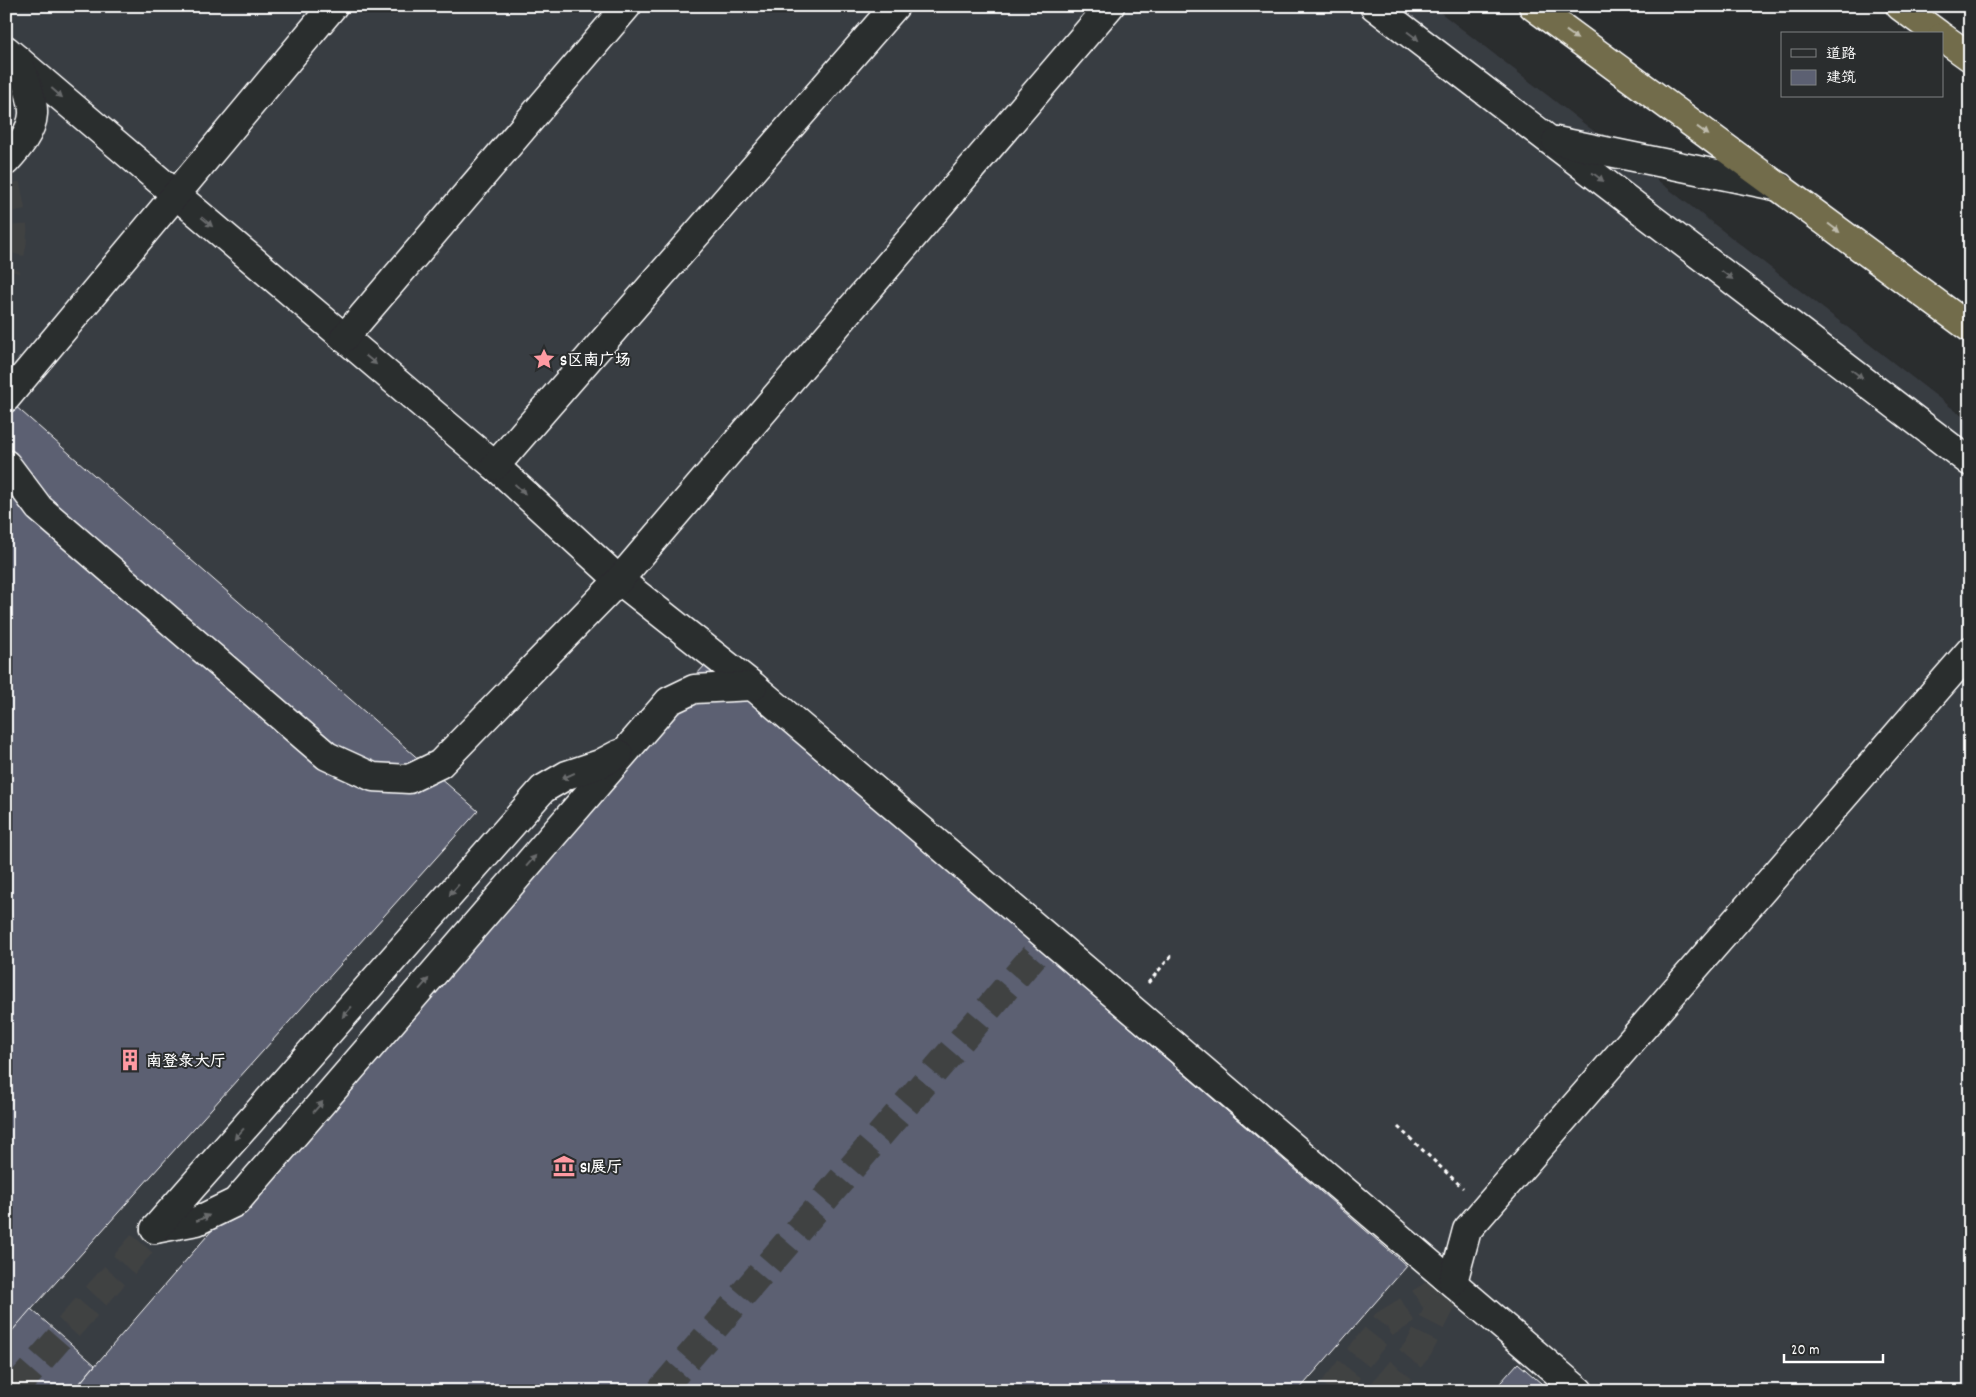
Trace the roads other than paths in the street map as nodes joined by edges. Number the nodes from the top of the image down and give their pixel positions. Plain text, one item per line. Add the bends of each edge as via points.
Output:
1 (333, 6) edge
2 (627, 6) edge
3 (895, 6) edge
4 (1110, 6) edge
5 (1374, 6) edge
6 (1533, 6) edge
7 (1900, 6) edge
8 (1935, 32) edge
9 (1944, 38) edge
10 (12, 55) edge
11 (1970, 56) edge
12 (1550, 140) junction
13 (6, 161) edge
14 (1780, 188) junction
15 (175, 195) junction
16 (1970, 328) edge
17 (344, 338) junction
18 (6, 398) edge
19 (1970, 462) edge
20 (6, 464) edge
21 (495, 466) junction
22 (619, 580) junction
23 (1970, 651) edge
24 (753, 686) junction
25 (628, 749) junction
26 (1453, 1282) junction
27 (1579, 1391) edge

1 - 15 street
2 - 17 street
3 - 21 street
4 - 22 street
5 -> 12 street
6 -> 14 highway
7 - 8 highway
9 - 11 highway
10 - 13 street via 28,85 33,114 23,142
10 -> 15 street
12 - 14 street
12 -> 19 street
14 -> 16 highway
15 -> 17 street
15 - 18 street
17 -> 21 street
20 - 22 street via 38,508 328,756 373,777 409,779 440,764
21 -> 22 street
22 - 24 street
23 - 26 street via 1467,1230
24 - 25 street via 694,689 670,701
24 - 26 street
25 -> 25 street via 543,789 155,1229 197,1221 236,1202
26 - 27 street

